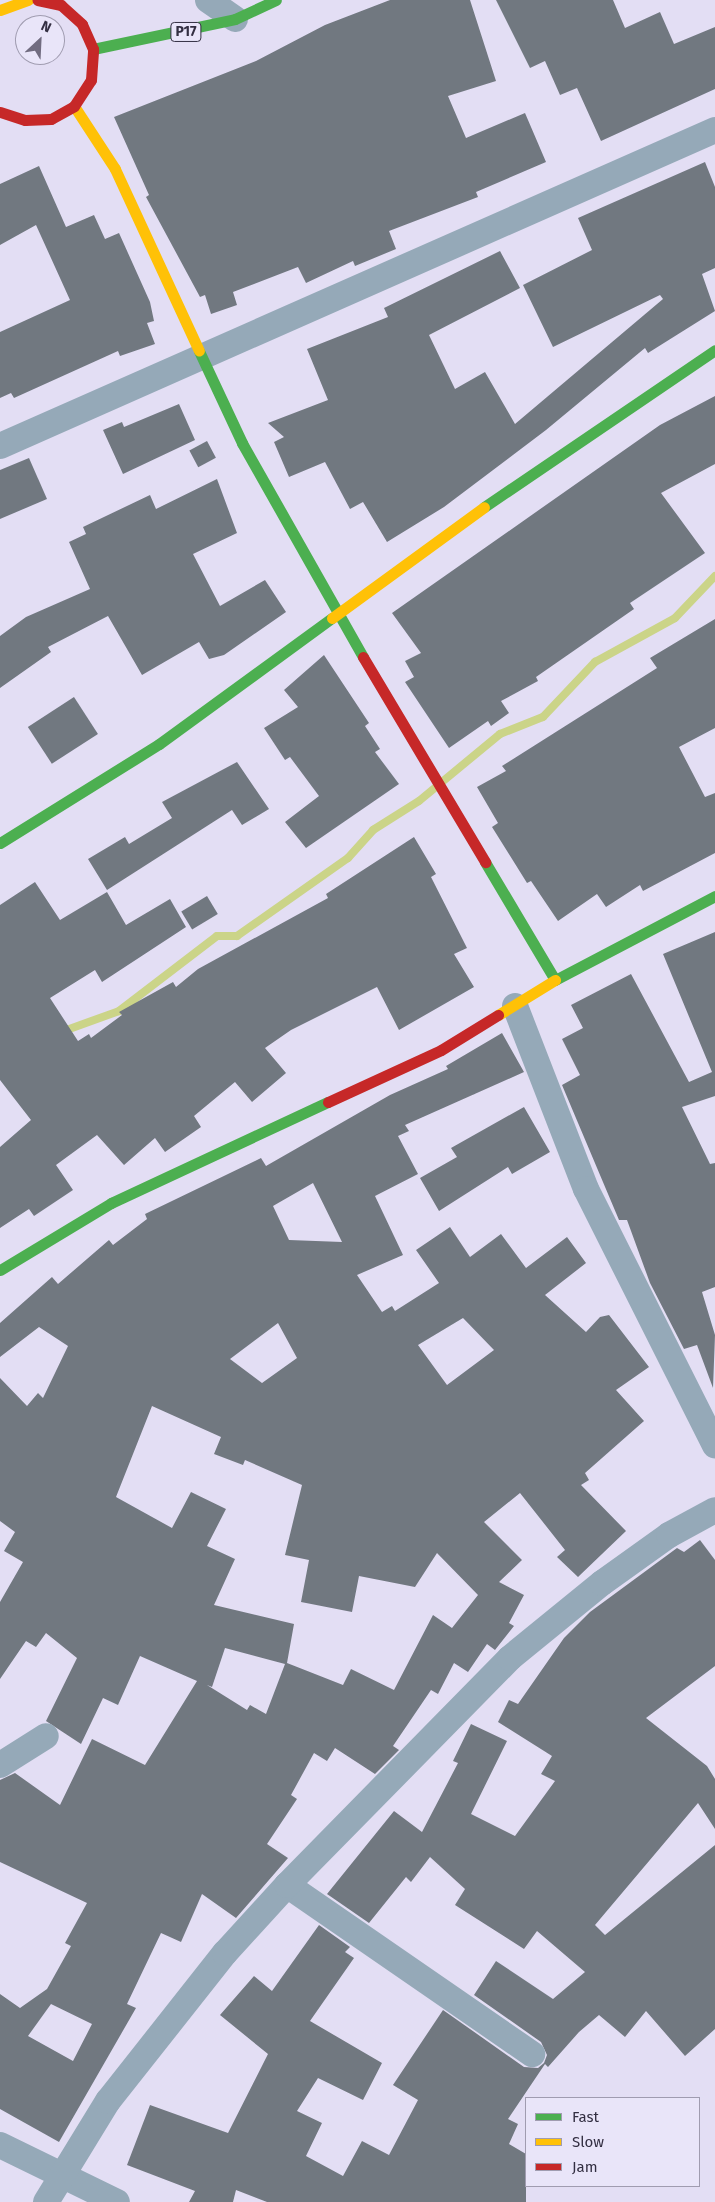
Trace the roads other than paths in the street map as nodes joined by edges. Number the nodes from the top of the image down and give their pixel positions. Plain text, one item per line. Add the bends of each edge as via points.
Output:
1 (28, 0) edge
2 (38, 0) edge
3 (208, 0) edge
4 (276, 0) edge
5 (9, 1) edge
6 (0, 10) edge
7 (235, 19) junction
8 (93, 49) junction
9 (74, 106) junction
10 (0, 112) edge
11 (715, 130) edge
12 (715, 350) edge
13 (200, 356) junction
14 (0, 446) edge
15 (337, 614) junction
16 (0, 843) edge
17 (715, 896) edge
18 (555, 980) junction
19 (515, 1006) junction
20 (0, 1270) edge
21 (715, 1445) edge
22 (715, 1510) edge
23 (46, 1736) dead end
24 (0, 1765) edge
25 (287, 1885) junction
26 (532, 2054) dead end
27 (0, 2145) edge
28 (61, 2175) junction
29 (46, 2202) edge
30 (117, 2202) edge

1 - 5 street
2 - 8 street via 61,6 82,24
3 - 7 street
4 - 7 street, P17
5 - 6 street
7 - 8 street, P17
8 - 9 street via 91,80
9 - 10 street via 51,119 25,120
9 - 13 street via 114,169
11 - 13 street
12 - 15 street via 468,518
13 - 14 street
13 - 15 street via 242,443
15 - 16 street via 159,744
15 - 18 street
17 - 18 street
18 - 19 street
19 - 20 street via 441,1050 111,1203
19 - 21 street via 586,1189
22 - 25 street via 669,1535 617,1572 510,1658
23 - 24 street
25 - 26 street
25 - 28 street via 225,1953 114,2093
27 - 28 street
28 - 29 street
28 - 30 street

